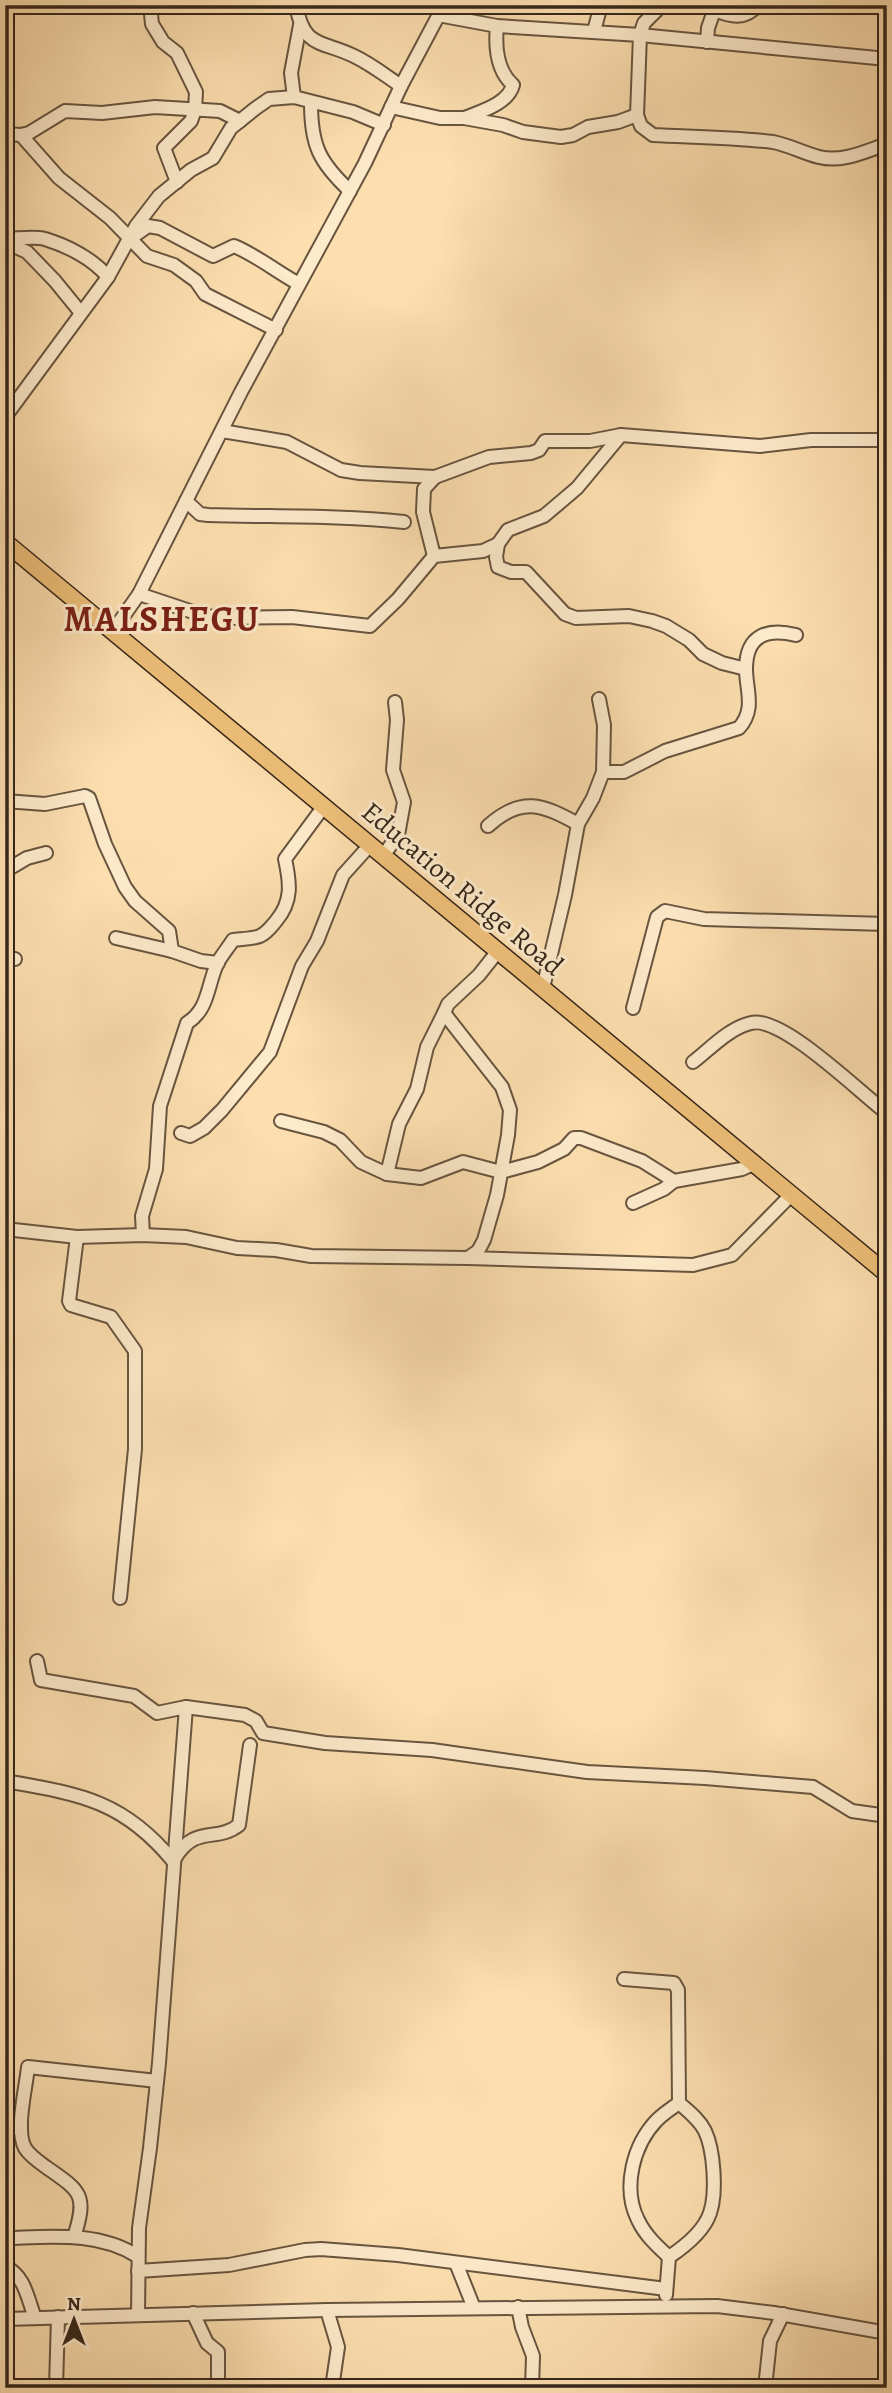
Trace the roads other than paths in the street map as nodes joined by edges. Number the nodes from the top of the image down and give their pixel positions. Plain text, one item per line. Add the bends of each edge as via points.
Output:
1 (150, 5) edge
2 (296, 5) edge
3 (601, 5) edge
4 (662, 5) edge
5 (758, 5) edge
6 (715, 7) edge
7 (441, 10) edge
8 (300, 25) junction
9 (497, 26) junction
10 (594, 30) junction
11 (640, 35) junction
12 (707, 42) junction
13 (887, 59) edge
14 (401, 86) junction
15 (294, 97) junction
16 (311, 103) junction
17 (391, 107) junction
18 (195, 110) junction
19 (637, 115) junction
20 (464, 118) junction
21 (240, 121) junction
22 (384, 125) junction
23 (5, 134) edge
24 (21, 135) junction
25 (887, 144) edge
26 (177, 182) junction
27 (350, 191) junction
28 (131, 238) junction
29 (5, 240) edge
30 (108, 277) junction
31 (299, 284) junction
32 (81, 313) junction
33 (276, 330) junction
34 (5, 417) edge
35 (222, 432) junction
36 (621, 435) junction
37 (887, 440) edge
38 (435, 477) junction
39 (186, 501) junction
40 (404, 522) dead end
41 (5, 542) edge
42 (498, 544) junction
43 (434, 556) junction
44 (139, 594) junction
45 (113, 631) junction
46 (796, 635) dead end
47 (746, 669) junction
48 (598, 699) dead end
49 (395, 702) dead end
50 (603, 772) junction
51 (5, 801) edge
52 (324, 806) junction
53 (578, 824) junction
54 (488, 826) dead end
55 (377, 850) junction
56 (47, 853) dead end
57 (5, 871) edge
58 (887, 924) edge
59 (116, 938) dead end
60 (172, 951) junction
61 (498, 951) junction
62 (218, 963) junction
63 (543, 988) junction
64 (633, 1008) dead end
65 (444, 1013) junction
66 (693, 1062) dead end
67 (887, 1113) edge
68 (281, 1121) dead end
69 (181, 1133) dead end
70 (753, 1164) junction
71 (501, 1172) junction
72 (387, 1174) junction
73 (674, 1181) junction
74 (791, 1195) junction
75 (633, 1203) dead end
76 (5, 1229) edge
77 (143, 1235) junction
78 (77, 1237) junction
79 (468, 1258) junction
80 (887, 1275) edge
81 (120, 1598) dead end
82 (37, 1661) dead end
83 (186, 1707) junction
84 (250, 1745) dead end
85 (5, 1781) edge
86 (887, 1816) edge
87 (173, 1861) junction
88 (624, 1979) dead end
89 (157, 2081) junction
90 (679, 2103) junction
91 (21, 2127) junction
92 (5, 2131) edge
93 (74, 2237) junction
94 (5, 2238) edge
95 (137, 2256) junction
96 (669, 2257) junction
97 (456, 2263) junction
98 (5, 2267) edge
99 (138, 2271) junction
100 (666, 2289) junction
101 (665, 2306) junction
102 (518, 2307) junction
103 (474, 2308) junction
104 (327, 2310) junction
105 (193, 2313) junction
106 (783, 2314) junction
107 (138, 2315) junction
108 (58, 2316) junction
109 (35, 2318) junction
110 (5, 2319) edge
111 (887, 2333) edge
112 (56, 2388) edge
113 (218, 2388) edge
114 (332, 2388) edge
115 (532, 2388) edge
116 (765, 2388) edge

1 - 18 street via 152,24 177,53 196,92
2 - 8 street
3 - 10 street
4 - 11 street via 644,23
5 - 6 street via 738,17
6 - 12 street
7 - 9 street
7 - 14 street
8 - 14 street via 320,44 352,55
8 - 15 street via 291,73
9 - 10 street
9 - 20 street via 496,50 505,77 513,85 511,91
10 - 11 street
11 - 12 street
11 - 19 street
12 - 13 street
14 - 17 street
15 - 16 street
15 - 21 street via 269,99
16 - 22 street via 354,112
16 - 27 street via 316,150
17 - 20 street via 440,118
17 - 22 street
18 - 21 street via 220,111
18 - 24 street via 65,111
18 - 26 street via 191,121 164,148
19 - 20 street via 561,137
19 - 25 street via 641,126 653,135 772,142 820,158 868,153
21 - 26 street via 213,158
22 - 27 street
23 - 24 street
24 - 28 street via 58,178
26 - 28 street via 159,197
27 - 31 street
28 - 30 street
28 - 31 street via 148,226 213,256 234,246
28 - 33 street via 147,256 187,274 205,294
29 - 30 street via 43,238 77,253
29 - 32 street via 27,252
30 - 32 street
31 - 33 street
32 - 34 street
33 - 35 street
35 - 38 street via 287,442 341,470
35 - 39 street
36 - 37 street via 760,446 811,440
36 - 38 street via 590,441 545,441 531,453 489,457
36 - 42 street via 558,506 509,530
38 - 43 street via 424,489
39 - 40 street via 208,515
39 - 44 street
41 - 45 main road, Education Ridge Road
42 - 43 street via 483,551
42 - 47 street via 498,567 526,572 565,614 645,619 673,630 702,654
43 - 44 street via 370,626 292,617 205,617
44 - 45 street
45 - 52 main road, Education Ridge Road
46 - 47 street via 781,631 760,635
47 - 50 street via 749,710 739,728 664,751 624,772
48 - 50 street via 604,725
49 - 55 street via 394,770 404,802 398,835
50 - 53 street
51 - 60 street via 45,804 89,798 125,887 169,931
52 - 55 main road, Education Ridge Road
52 - 62 street via 285,859 289,897 280,917 258,937 233,940
53 - 54 street via 536,806 512,808
53 - 63 street
55 - 61 main road, Education Ridge Road
55 - 69 street via 344,875 270,1052 204,1128 190,1136
56 - 57 street
58 - 64 street via 704,919 661,912
59 - 60 street
60 - 62 street
61 - 63 main road, Education Ridge Road
61 - 65 street
62 - 77 street via 203,1008 187,1023 160,1106 156,1169 142,1216
63 - 70 main road, Education Ridge Road
65 - 71 street via 506,1093 509,1130
65 - 72 street via 427,1047 417,1089 399,1124
66 - 67 street via 734,1031 760,1022 786,1032
68 - 72 street via 324,1132 340,1140 361,1162
70 - 73 street
70 - 74 main road, Education Ridge Road
71 - 72 street via 463,1162 421,1178
71 - 73 street via 538,1162 581,1138 642,1161
71 - 79 street via 484,1240
73 - 75 street
74 - 79 street via 732,1255 694,1265
74 - 80 main road, Education Ridge Road
76 - 78 street
77 - 78 street
77 - 79 street via 311,1256
78 - 81 street via 71,1305 111,1317 135,1351 135,1449
82 - 83 street via 41,1680 134,1696 157,1713
83 - 86 street via 245,1715 256,1721 263,1733 325,1743 432,1750 587,1772 813,1787 852,1811
83 - 87 street
84 - 87 street via 240,1825 189,1841
85 - 87 street via 111,1807 155,1839
87 - 89 street
88 - 90 street via 674,1983 678,1990
89 - 91 street via 28,2067
89 - 95 street
90 - 96 street via 705,2131 714,2175 710,2213
90 - 96 street via 657,2120 642,2141 632,2169 638,2222
91 - 92 street
91 - 93 street via 25,2148 81,2196 81,2217
93 - 94 street
93 - 95 street via 99,2239
95 - 99 street
96 - 100 street
97 - 99 street via 305,2250 229,2265
97 - 100 street
97 - 103 street
98 - 109 street via 14,2270 25,2288
99 - 107 street
100 - 101 street
101 - 102 street
101 - 106 street via 717,2306
102 - 103 street
102 - 115 street via 533,2356
103 - 104 street
104 - 105 street
104 - 114 street via 338,2347
105 - 107 street
105 - 113 street via 207,2343 218,2353
106 - 111 street
106 - 116 street via 770,2341
107 - 108 street
108 - 109 street
108 - 112 street
109 - 110 street

